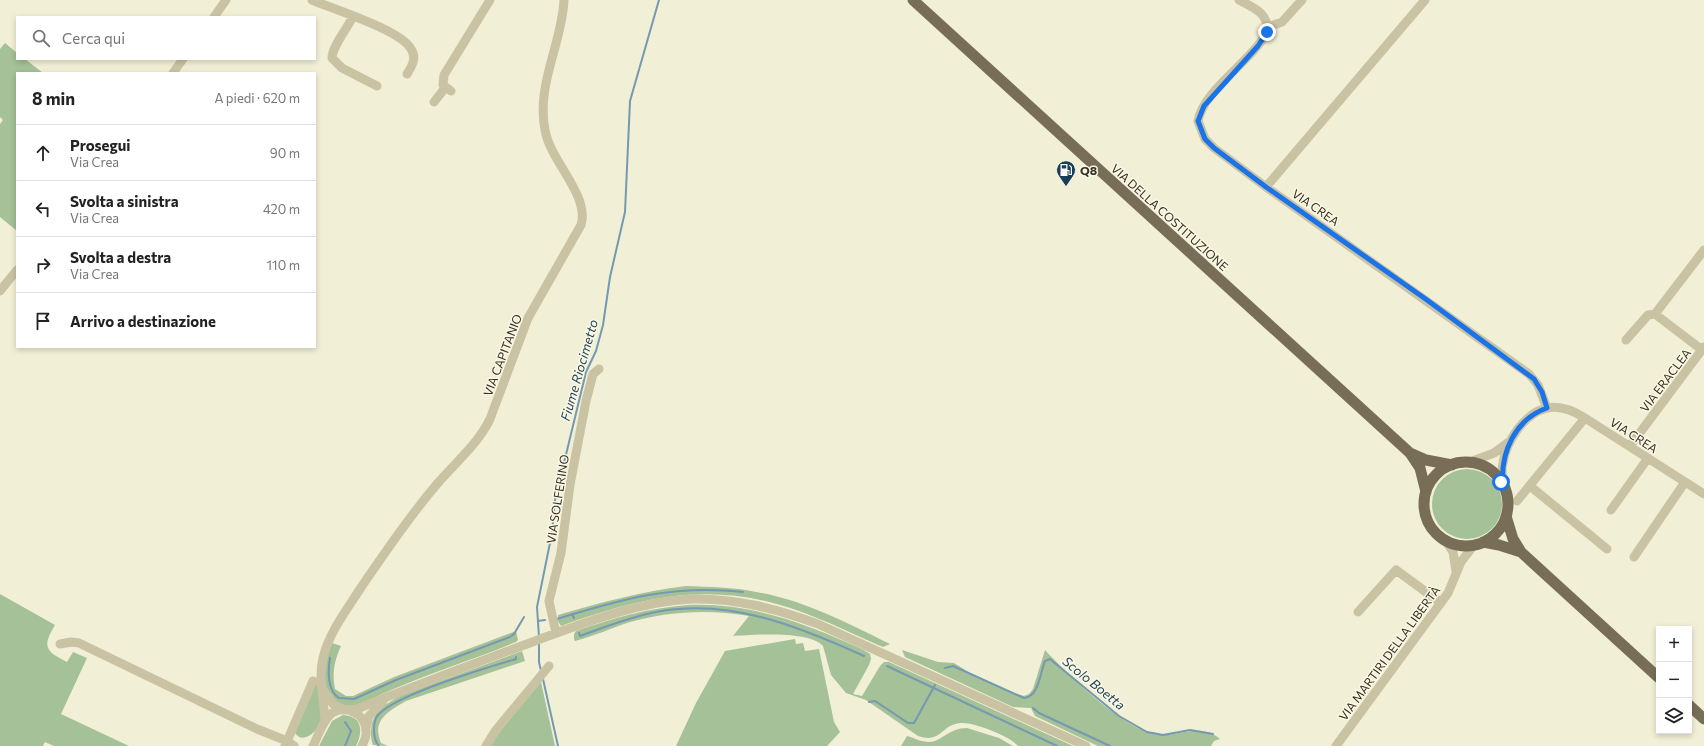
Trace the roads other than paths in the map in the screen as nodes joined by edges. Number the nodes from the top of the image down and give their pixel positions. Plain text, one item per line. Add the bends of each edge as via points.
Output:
1 (226, 0) edge
2 (312, 0) edge
3 (490, 0) edge
4 (564, 0) edge
5 (913, 0) edge
6 (1239, 0) edge
7 (1302, 0) edge
8 (1425, 0) edge
9 (215, 16) edge
10 (353, 16) junction
11 (1268, 27) junction
12 (182, 60) edge
13 (174, 72) edge
14 (407, 74) dead end
15 (377, 86) dead end
16 (434, 102) dead end
17 (1266, 187) junction
18 (1704, 250) edge
19 (16, 271) edge
20 (0, 291) edge
21 (1655, 314) junction
22 (1626, 340) dead end
23 (1703, 349) edge
24 (598, 369) dead end
25 (1547, 408) junction
26 (1585, 418) junction
27 (1510, 441) junction
28 (1630, 446) junction
29 (1410, 453) junction
30 (1648, 458) junction
31 (1470, 462) junction
32 (1452, 465) junction
33 (1685, 482) junction
34 (1503, 485) junction
35 (1530, 486) junction
36 (1426, 492) junction
37 (1704, 493) edge
38 (1518, 501) dead end
39 (1611, 510) dead end
40 (1506, 516) junction
41 (1446, 541) junction
42 (1479, 544) junction
43 (1607, 549) dead end
44 (1521, 552) junction
45 (1634, 557) dead end
46 (1456, 572) junction
47 (1441, 603) junction
48 (1358, 612) dead end
49 (556, 633) junction
50 (60, 644) dead end
51 (550, 666) dead end
52 (1656, 675) edge
53 (313, 681) dead end
54 (322, 688) junction
55 (390, 695) junction
56 (1692, 708) edge
57 (346, 710) junction
58 (1704, 719) edge
59 (325, 721) junction
60 (366, 728) junction
61 (366, 743) edge
62 (314, 744) edge
63 (292, 745) edge
64 (306, 746) edge
65 (486, 746) edge
66 (1086, 746) edge
67 (1336, 746) edge

1 - 9 street
2 - 10 street
3 - 16 street via 444,75 442,81 448,89
4 - 54 street, VIA CAPITANIO via 547,74 543,119 551,147 582,205 581,225 528,318 483,434 417,509 335,628 323,658
5 - 29 main road, VIA DELLA COSTITUZIONE
6 - 11 street via 1259,11 1265,17
7 - 11 street via 1282,22
8 - 17 street
10 - 14 street via 407,43 414,60
10 - 15 street via 334,49 332,58 342,68
11 - 17 street, VIA CREA via 1258,46 1204,106 1198,121 1205,139 1214,148
12 - 13 street
17 - 25 street, VIA CREA via 1529,374 1538,385
18 - 21 street
19 - 20 street
21 - 22 street via 1648,315
21 - 23 street
23 - 28 street, VIA ERACLEA
24 - 49 street, VIA SOLFERINO via 593,374 586,401 570,485 561,554 549,601
25 - 26 street, VIA CREA via 1572,410
25 - 27 street via 1530,416
26 - 28 street, VIA CREA
26 - 35 street
27 - 31 street via 1494,453
27 - 34 street via 1502,464
28 - 30 street, VIA CREA
29 - 32 main road, VIA DELLA COSTITUZIONE via 1426,460
29 - 36 main road, VIA DELLA COSTITUZIONE via 1420,468
30 - 33 street, VIA CREA
30 - 39 street
31 - 32 main road
31 - 34 main road via 1489,469
32 - 36 main road via 1436,476
33 - 37 street, VIA CREA
33 - 45 street
34 - 40 main road via 1508,503
35 - 38 street
35 - 43 street
36 - 41 main road via 1424,506 1428,522
40 - 42 main road via 1498,530
40 - 44 main road via 1513,539
41 - 42 main road via 1461,546
41 - 46 street, VIA MARTIRI DELLA LIBERTÀ via 1453,552
42 - 44 main road via 1499,545
42 - 46 street, VIA MARTIRI DELLA LIBERTÀ via 1466,553
44 - 52 main road
46 - 47 street, VIA MARTIRI DELLA LIBERTÀ
47 - 48 street via 1396,570
47 - 67 street, VIA MARTIRI DELLA LIBERTÀ
49 - 55 street
49 - 66 street via 628,609 666,602 716,600 759,605 798,616 840,633
50 - 63 street via 79,642
51 - 65 street via 496,730
53 - 63 street
54 - 57 street via 329,700
54 - 59 street, VIA CAPITANIO
55 - 57 street
55 - 60 street via 372,712
56 - 58 main road
57 - 59 street via 332,714
57 - 60 street via 360,716
59 - 62 street
60 - 61 street
62 - 64 street

